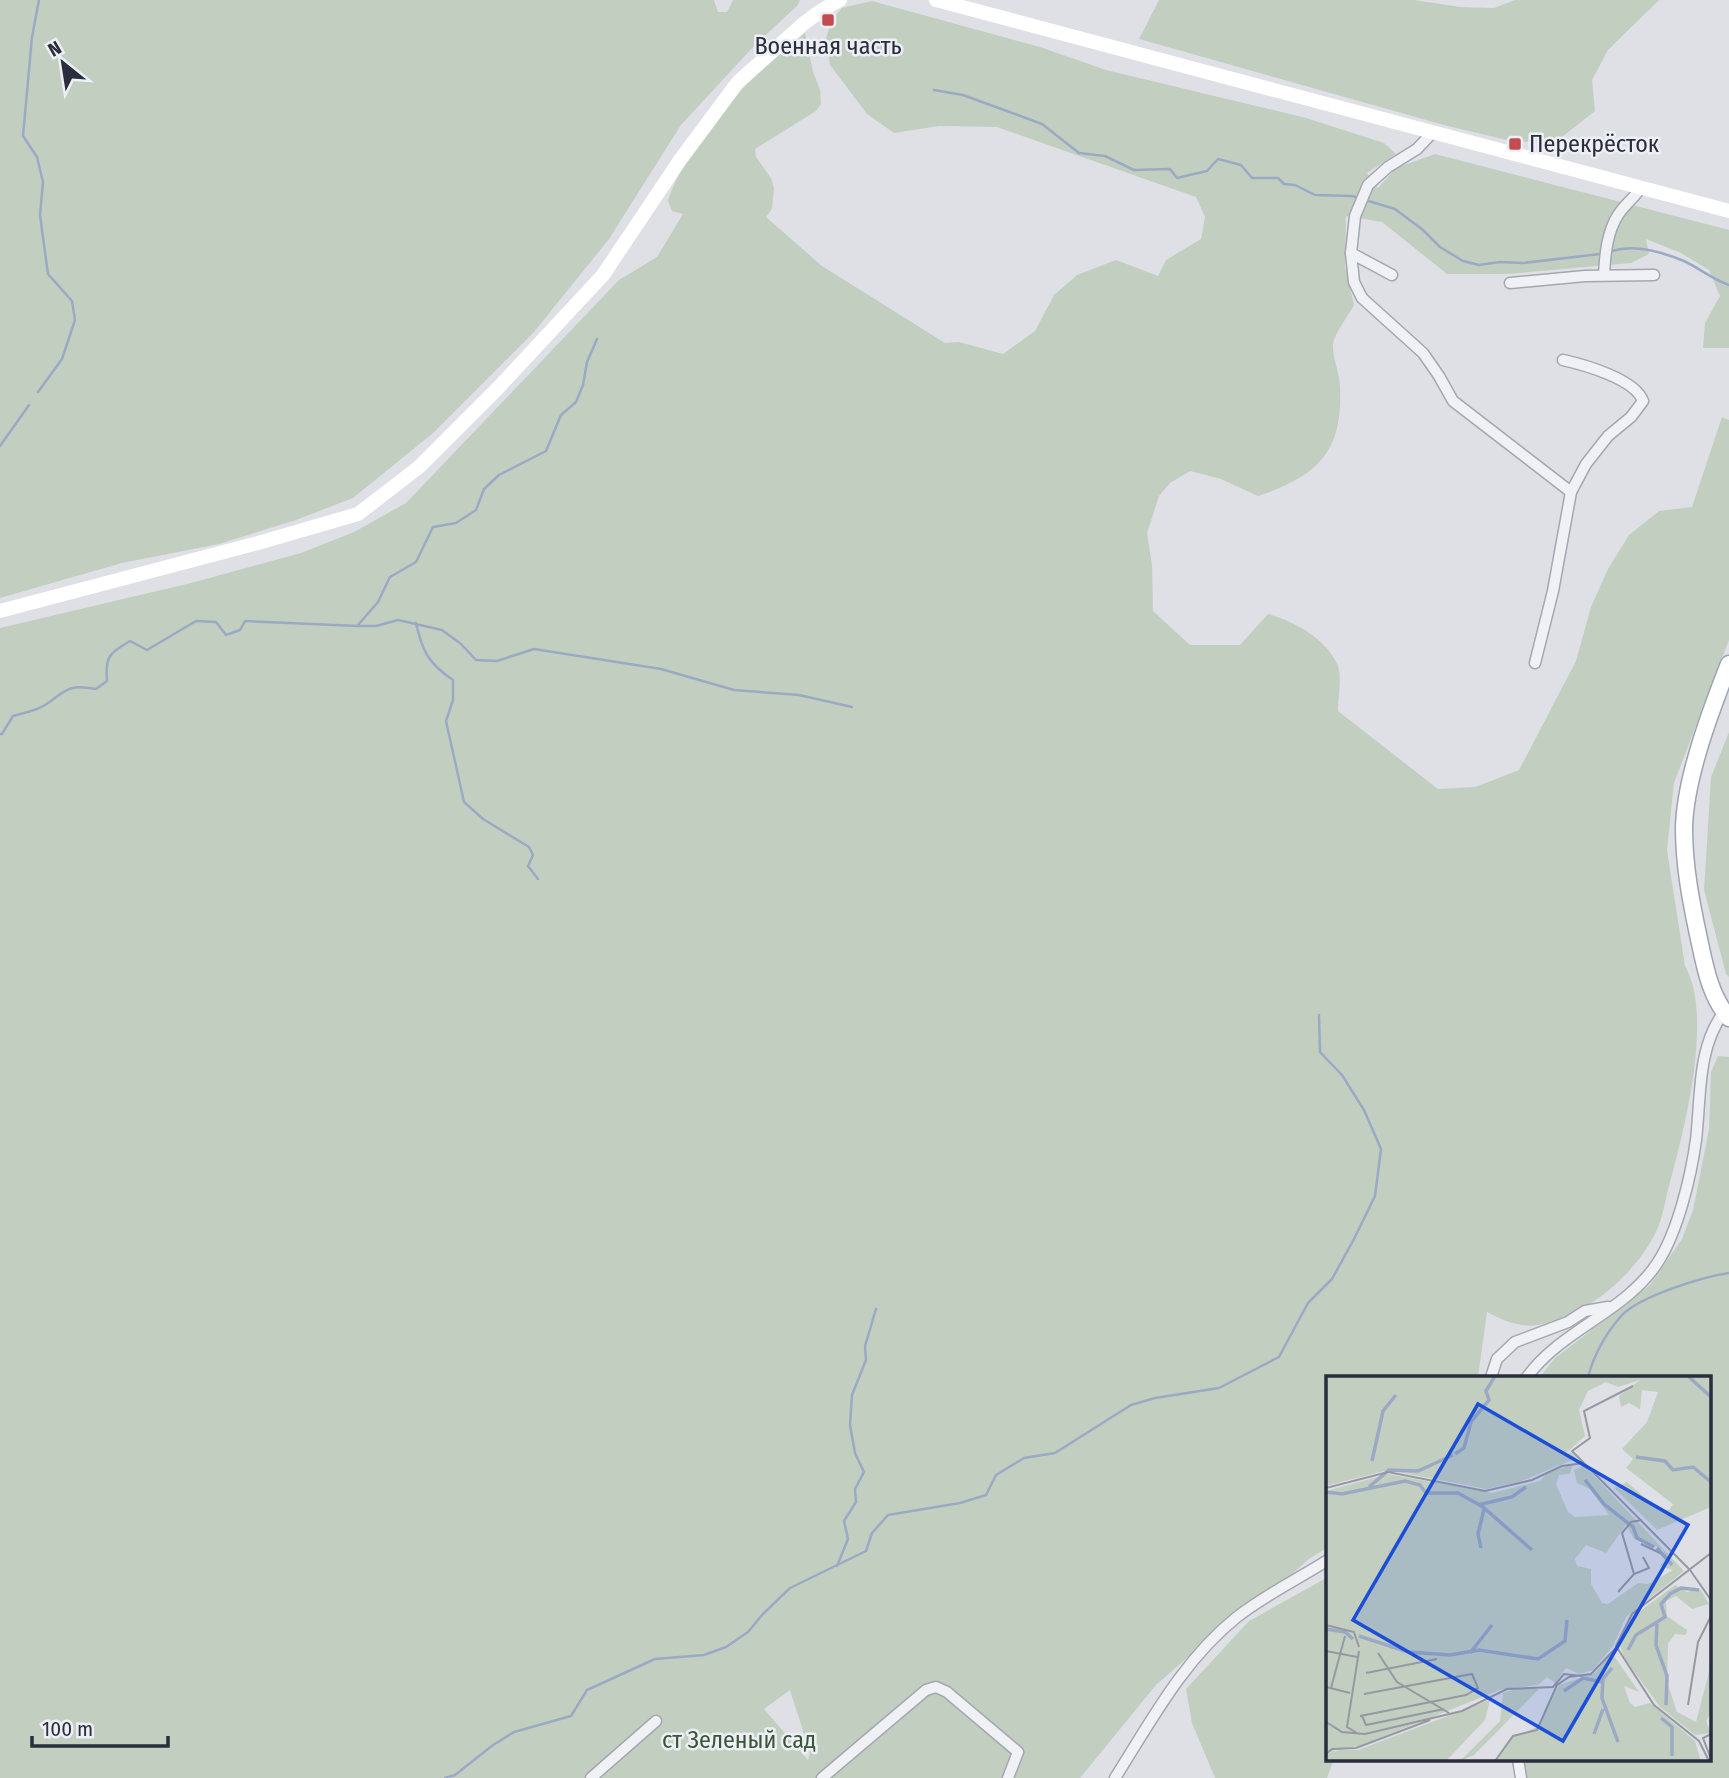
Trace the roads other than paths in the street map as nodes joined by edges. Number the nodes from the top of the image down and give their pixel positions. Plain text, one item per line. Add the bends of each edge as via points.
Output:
1 (840, 0) edge
2 (936, 0) edge
3 (1432, 133) junction
4 (1640, 189) junction
5 (1729, 211) edge
6 (1351, 253) junction
7 (1392, 275) dead end
8 (1604, 275) junction
9 (1654, 275) dead end
10 (1510, 283) dead end
11 (1563, 360) dead end
12 (1572, 492) junction
13 (0, 611) edge
14 (1535, 663) dead end
15 (1729, 664) edge
16 (1726, 1015) edge
17 (1612, 1306) junction
18 (1491, 1376) edge
19 (1528, 1376) edge
20 (1326, 1561) edge
21 (656, 1721) dead end
22 (591, 1778) edge
23 (822, 1778) edge
24 (1008, 1778) edge
25 (1115, 1778) edge

1 - 13 street via 803,24 738,82 603,275 419,467 358,513
2 - 3 street
3 - 4 street
3 - 6 street via 1368,185 1355,216
4 - 5 street
4 - 8 street via 1611,226
6 - 7 street
6 - 12 street via 1354,282 1362,298 1423,353 1453,401
8 - 9 street
8 - 10 street
11 - 12 street via 1594,368 1628,385 1643,401 1586,464
12 - 14 street
15 - 16 main road via 1700,746 1684,825 1687,883 1696,924 1711,988
16 - 17 street via 1712,1027 1705,1054 1696,1143 1674,1227 1659,1261 1638,1287
17 - 18 street via 1585,1311 1515,1342 1497,1359
17 - 19 street
20 - 25 street via 1237,1617 1197,1655
21 - 22 street
23 - 24 street via 936,1686 1018,1752

